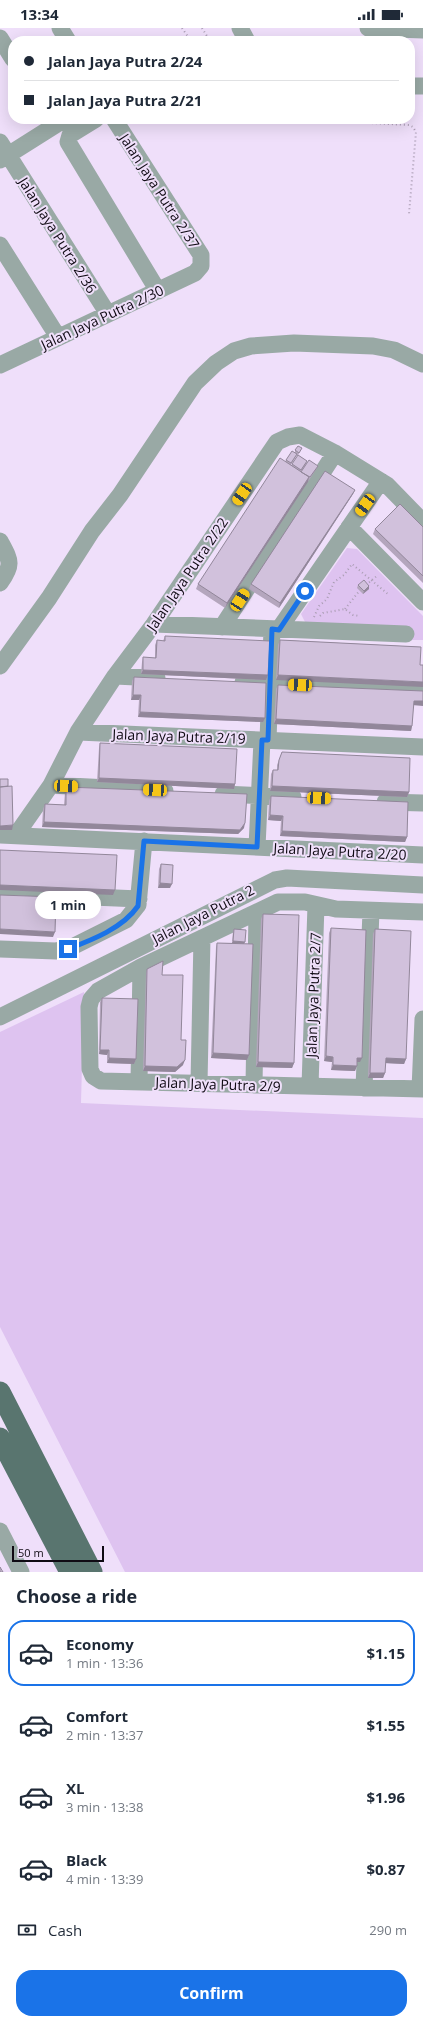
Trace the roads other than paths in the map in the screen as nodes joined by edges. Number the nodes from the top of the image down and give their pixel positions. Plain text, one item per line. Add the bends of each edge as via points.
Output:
1 (368, 28) edge
2 (423, 30) edge
3 (0, 38) edge
4 (8, 51) edge
5 (56, 124) edge
6 (88, 124) edge
7 (117, 124) edge
8 (3, 153) edge
9 (0, 245) edge
10 (201, 266) joint
11 (158, 291) junction
12 (108, 314) junction
13 (58, 337) junction
14 (2, 359) edge
15 (423, 364) edge
16 (334, 453) junction
17 (381, 481) junction
18 (423, 522) edge
19 (349, 528) junction
20 (0, 541) edge
21 (0, 583) edge
22 (423, 602) edge
23 (154, 624) junction
24 (222, 627) junction
25 (275, 629) junction
26 (406, 634) dead end
27 (0, 666) edge
28 (115, 676) junction
29 (169, 679) edge
30 (223, 681) edge
31 (270, 684) junction
32 (423, 691) edge
33 (78, 732) junction
34 (265, 740) junction
35 (423, 747) edge
36 (51, 786) junction
37 (182, 792) edge
38 (206, 793) edge
39 (260, 796) junction
40 (307, 798) edge
41 (369, 801) edge
42 (423, 803) edge
43 (8, 835) edge
44 (144, 841) junction
45 (257, 847) junction
46 (423, 855) edge
47 (423, 885) edge
48 (0, 893) edge
49 (139, 899) junction
50 (316, 905) junction
51 (371, 910) junction
52 (257, 912) junction
53 (423, 912) edge
54 (202, 938) junction
55 (0, 949) edge
56 (141, 967) junction
57 (0, 1017) edge
58 (423, 1019) edge
59 (139, 1082) junction
60 (199, 1083) junction
61 (254, 1085) junction
62 (310, 1086) junction
63 (364, 1088) junction
64 (422, 1089) edge
65 (0, 1392) edge
66 (0, 1438) edge
67 (0, 1531) edge
68 (21, 1572) edge
69 (70, 1572) edge
70 (92, 1572) edge

1 - 2 street
3 - 4 street
5 - 8 street
6 - 11 street via 70,135 68,142
7 - 10 street, Jalan Jaya Putra 2/37 via 201,255
8 - 12 street, Jalan Jaya Putra 2/36
9 - 13 street
10 - 11 street, Jalan Jaya Putra 2/30 via 195,273
11 - 12 street, Jalan Jaya Putra 2/30
12 - 13 street, Jalan Jaya Putra 2/30
13 - 14 street, Jalan Jaya Putra 2/30
15 - 27 street via 394,350 373,346 294,343 251,346 234,351 216,363 195,383
16 - 17 street, Jalan Jaya Putra 2/22
16 - 23 street, Jalan Jaya Putra 2/22 via 300,435 277,442
16 - 24 street
17 - 18 street, Jalan Jaya Putra 2/22
17 - 19 street
19 - 22 street
19 - 25 street
20 - 21 street via 10,560 10,566
23 - 24 street
23 - 28 street, Jalan Jaya Putra 2/22
24 - 25 street
25 - 26 street
25 - 31 street
28 - 29 street
28 - 33 street, Jalan Jaya Putra 2/22
30 - 31 street
31 - 32 street
31 - 34 street
33 - 34 street, Jalan Jaya Putra 2/19
33 - 36 street, Jalan Jaya Putra 2/22
34 - 35 street, Jalan Jaya Putra 2/19
34 - 39 street
36 - 37 street
36 - 43 street, Jalan Jaya Putra 2/22
38 - 39 street
39 - 40 street
39 - 45 street
41 - 42 street
43 - 44 street, Jalan Jaya Putra 2/20
44 - 45 street, Jalan Jaya Putra 2/20
44 - 49 street
45 - 46 street, Jalan Jaya Putra 2/20
47 - 57 street, Jalan Jaya Putra 2 via 288,878 276,880
48 - 49 street
49 - 55 street via 138,906 126,920 68,949
50 - 51 street via 336,909
50 - 52 street via 305,902 278,902
50 - 62 street, Jalan Jaya Putra 2/7
51 - 53 street
51 - 63 street
52 - 54 street
52 - 61 street
54 - 56 street
54 - 60 street
56 - 59 street
56 - 59 street, Jalan Jaya Putra 2/9 via 98,991 91,999 89,1007 90,1069 93,1076 101,1080
58 - 64 street
59 - 60 street, Jalan Jaya Putra 2/9
60 - 61 street, Jalan Jaya Putra 2/9
61 - 62 street, Jalan Jaya Putra 2/9
62 - 63 street, Jalan Jaya Putra 2/9
63 - 64 street, Jalan Jaya Putra 2/9
65 - 70 main road
66 - 69 main road
67 - 68 street

